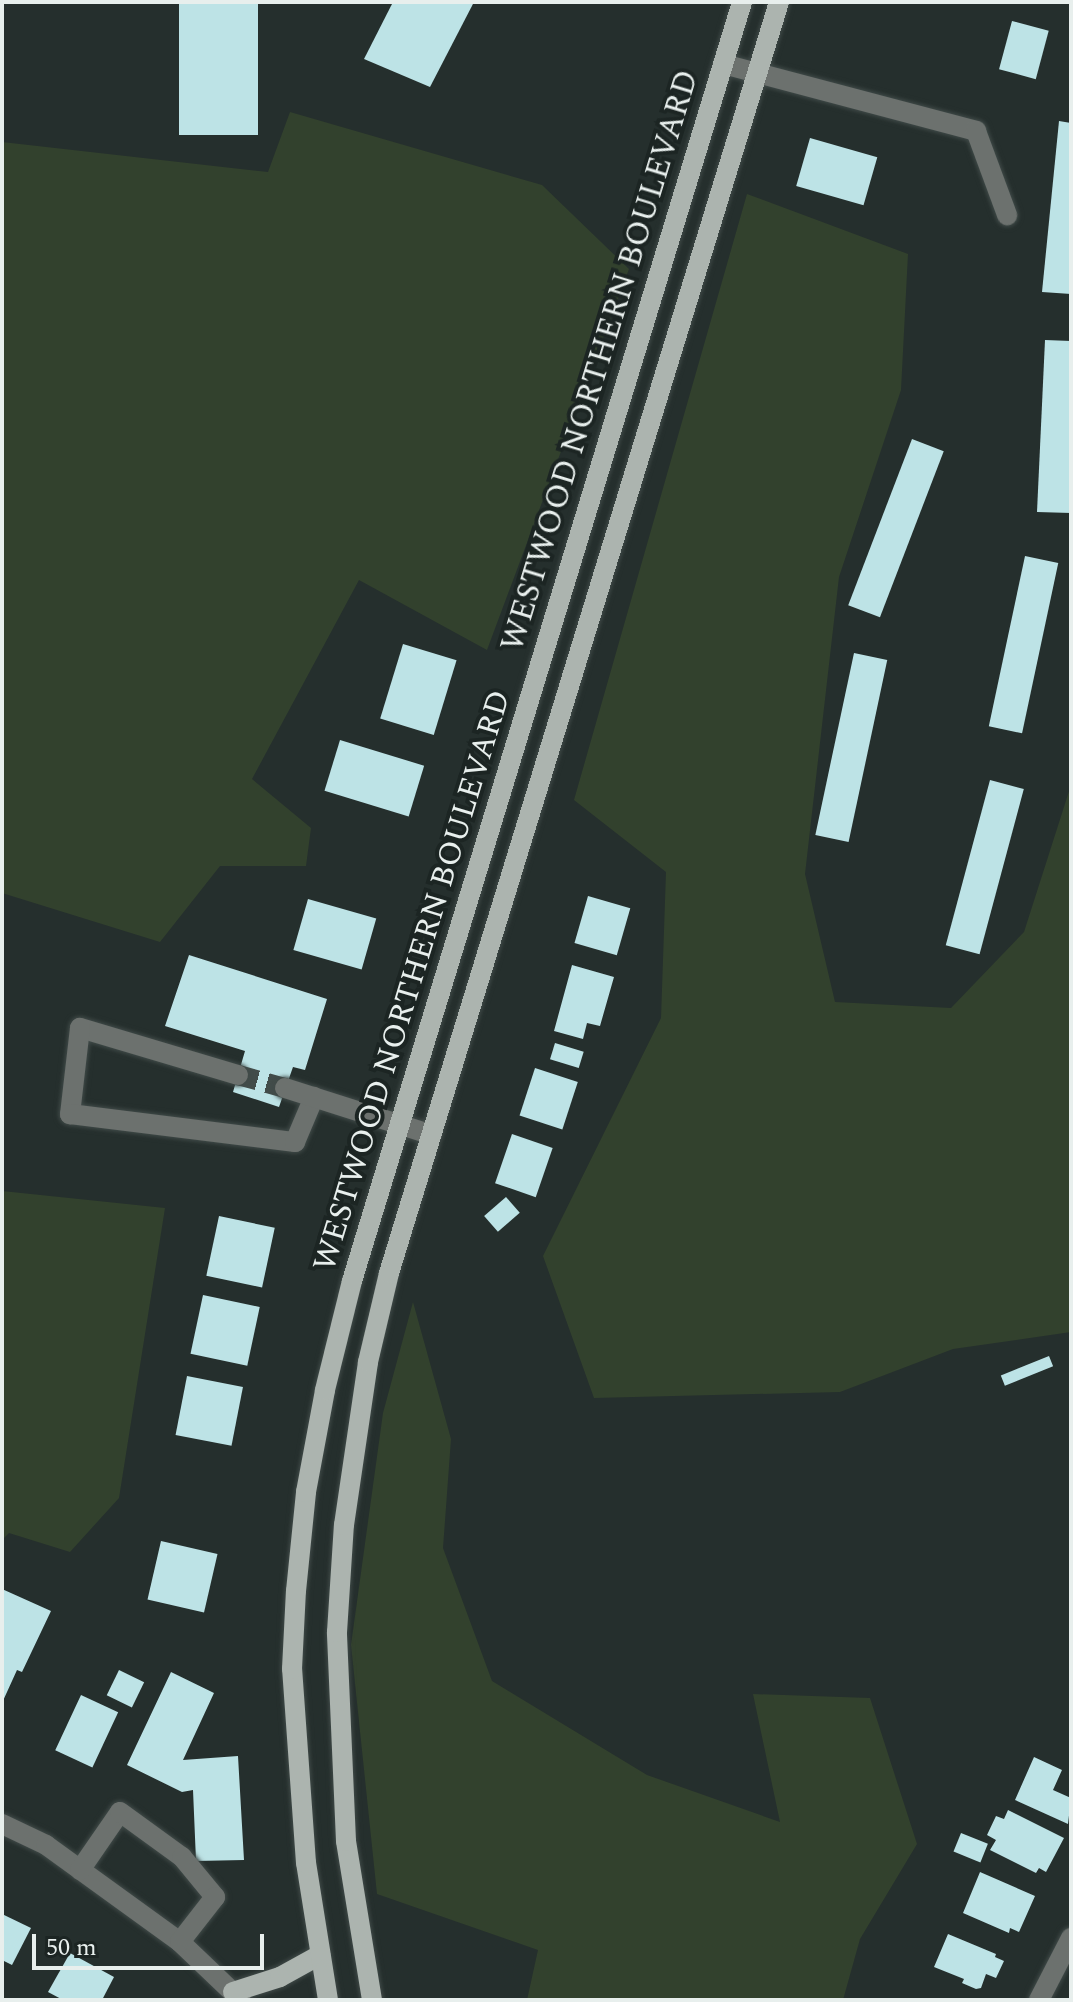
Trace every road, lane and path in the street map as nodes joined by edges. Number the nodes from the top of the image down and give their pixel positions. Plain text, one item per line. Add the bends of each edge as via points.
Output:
1 (742, 2) edge
2 (779, 2) edge
3 (723, 64) junction
4 (758, 74) junction
5 (1007, 215) dead end
6 (238, 1075) tunnel mouth
7 (285, 1088) tunnel mouth
8 (314, 1097) junction
9 (400, 1122) junction
10 (432, 1135) junction
11 (2, 1824) edge
12 (80, 1870) junction
13 (1071, 1938) edge
14 (180, 1942) junction
15 (320, 1955) junction
16 (237, 1996) edge
17 (328, 2000) edge
18 (372, 2000) edge
19 (1039, 2000) edge

1 - 3 main road, WESTWOOD NORTHERN BOULEVARD
2 - 4 main road, WESTWOOD NORTHERN BOULEVARD
3 - 4 street
3 - 9 main road, WESTWOOD NORTHERN BOULEVARD
4 - 5 street via 976,131
4 - 10 main road, WESTWOOD NORTHERN BOULEVARD
6 - 8 street via 80,1028 70,1114 295,1142
7 - 8 street
8 - 9 street
9 - 10 street
9 - 15 main road, WESTWOOD NORTHERN BOULEVARD via 325,1390 306,1492 296,1591 292,1669 297,1776
10 - 18 main road, WESTWOOD NORTHERN BOULEVARD via 368,1362 344,1525 337,1632 345,1825
11 - 12 street via 46,1845
12 - 14 street
12 - 14 street via 120,1812 182,1857 215,1897
13 - 19 street
14 - 16 street
15 - 16 main road
15 - 17 main road, WESTWOOD NORTHERN BOULEVARD

